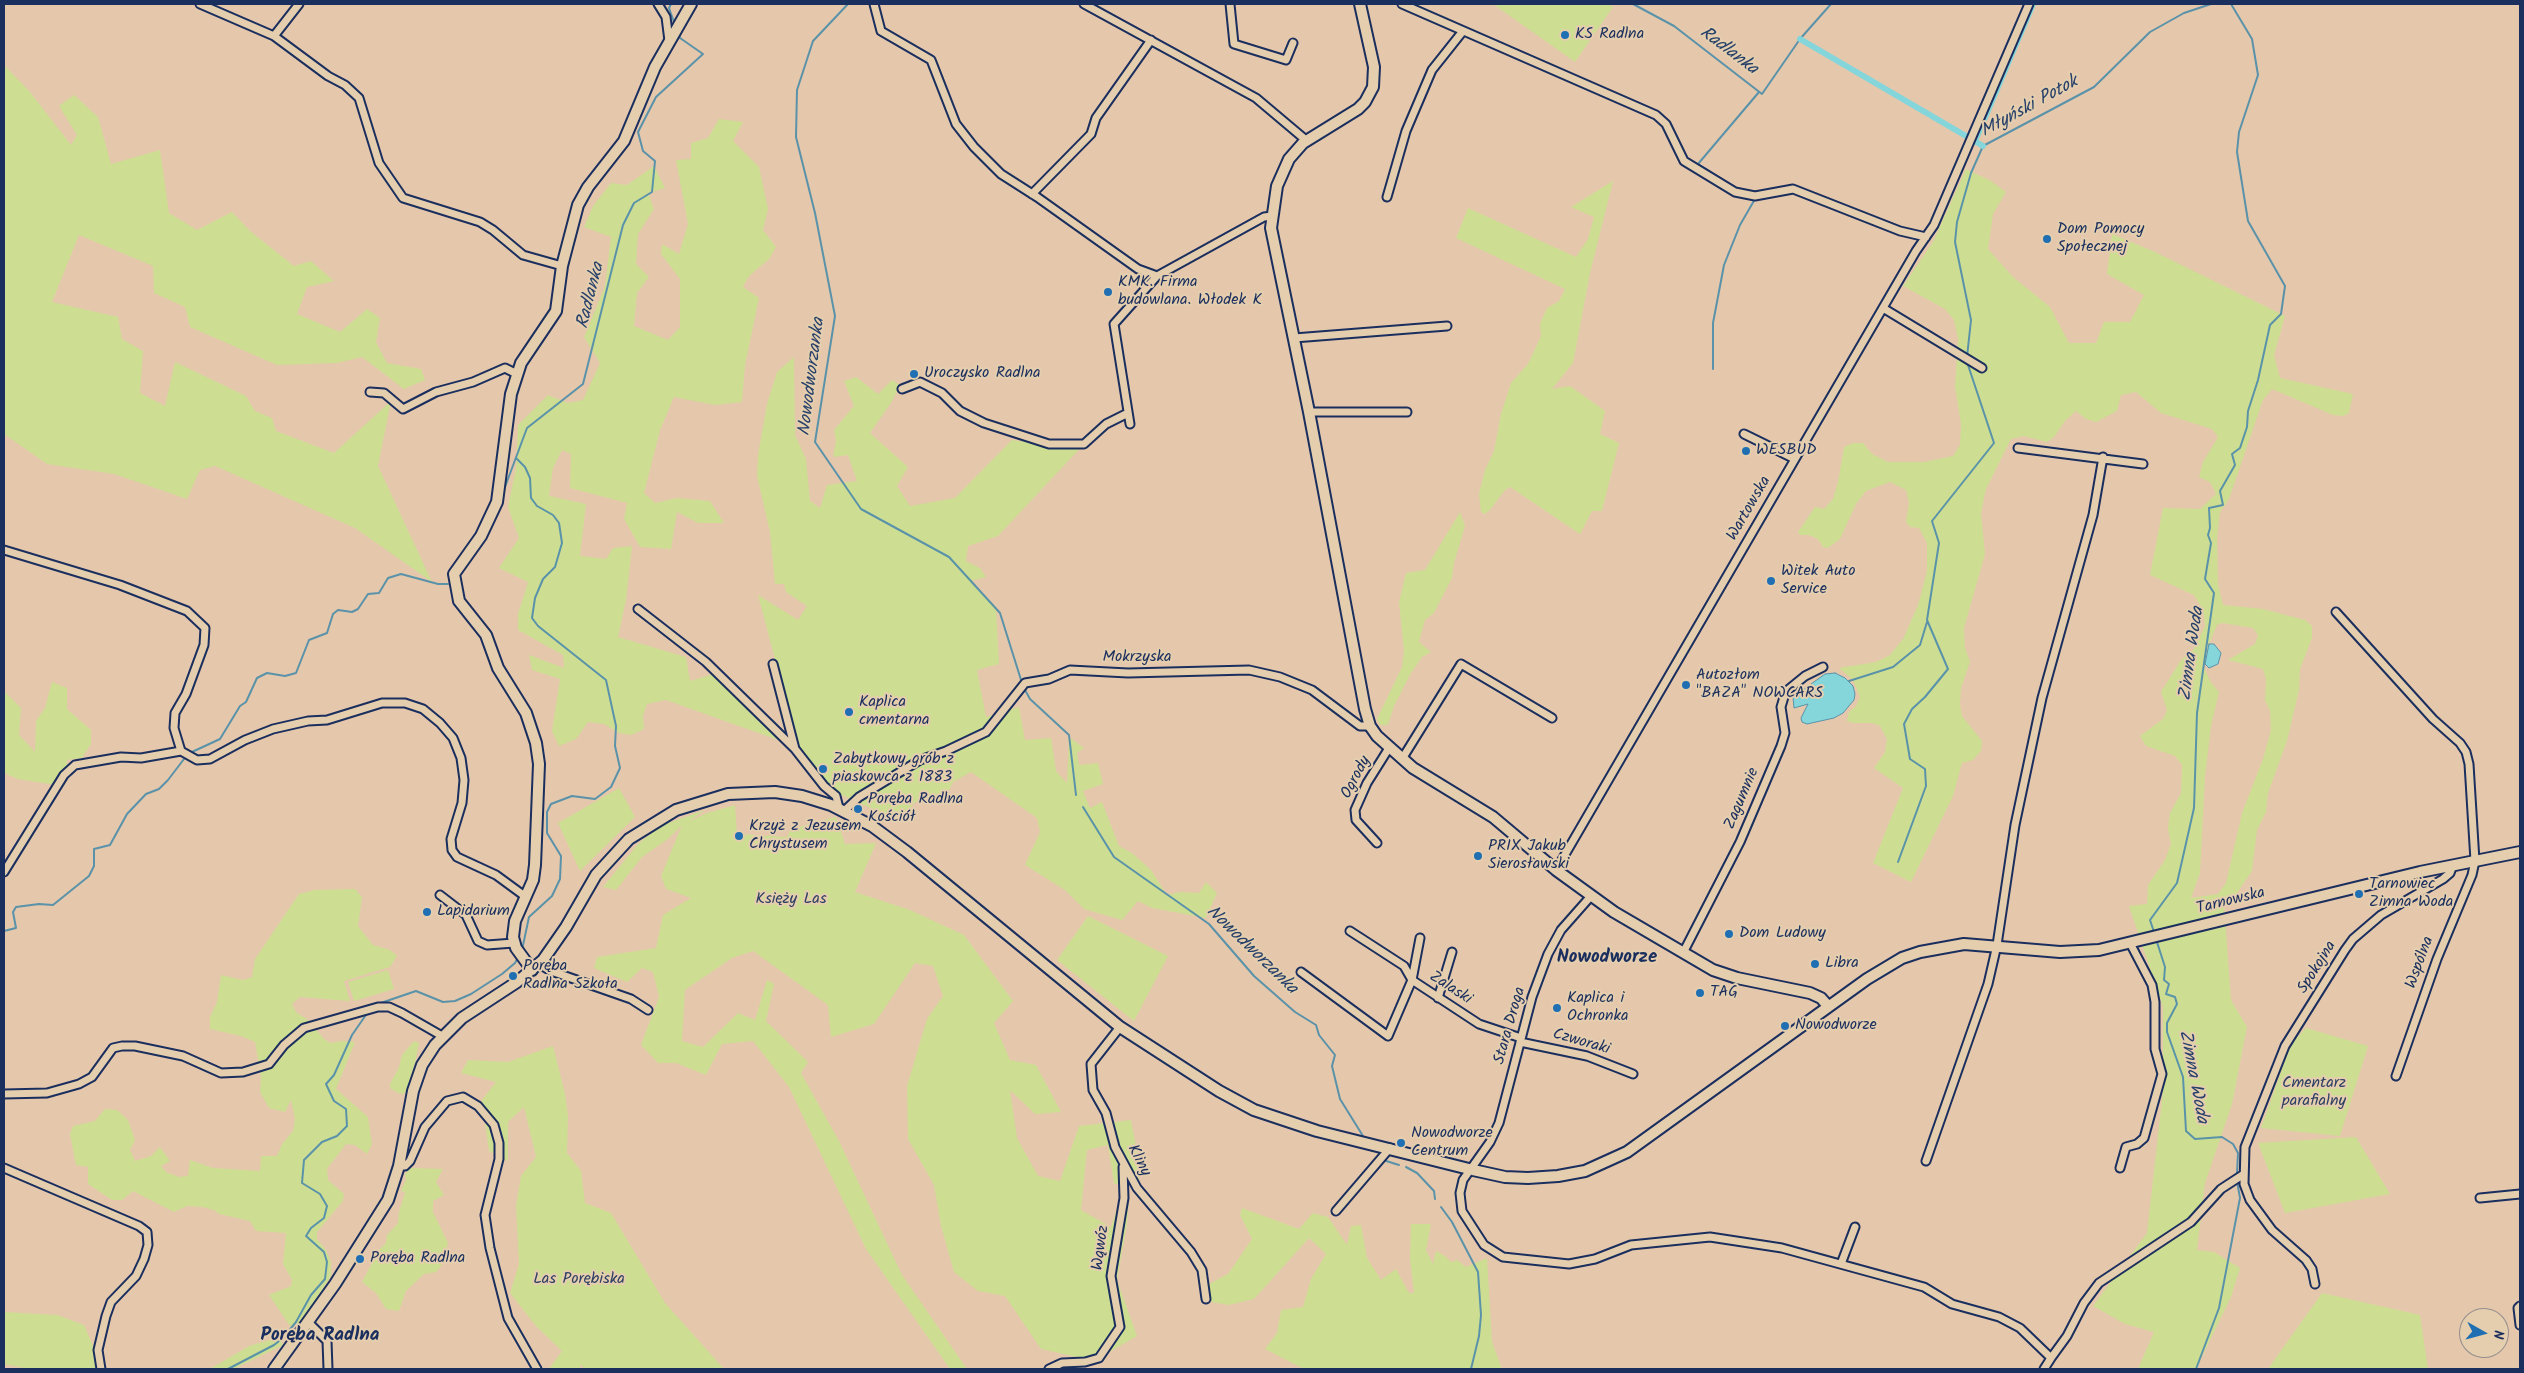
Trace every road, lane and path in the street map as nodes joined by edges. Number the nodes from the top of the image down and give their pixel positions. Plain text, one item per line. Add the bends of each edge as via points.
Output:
1 (200, 4) edge
2 (299, 4) edge
3 (658, 4) edge
4 (691, 4) edge
5 (874, 4) edge
6 (1084, 4) edge
7 (1230, 4) edge
8 (1360, 4) edge
9 (1402, 4) edge
10 (2029, 4) edge
11 (1463, 31) junction
12 (274, 36) junction
13 (671, 38) junction
14 (1151, 40) junction
15 (1293, 43) dead end
16 (1306, 141) junction
17 (1032, 194) junction
18 (1387, 197) dead end
19 (1272, 216) junction
20 (1926, 237) junction
21 (562, 266) junction
22 (1157, 276) junction
23 (1883, 308) junction
24 (1447, 326) dead end
25 (1294, 338) junction
26 (1982, 368) dead end
27 (517, 374) junction
28 (902, 389) dead end
29 (370, 392) dead end
30 (1309, 412) junction
31 (1407, 412) dead end
32 (1128, 413) junction
33 (1130, 424) dead end
34 (1744, 434) dead end
35 (2018, 448) dead end
36 (2102, 457) junction
37 (1795, 459) junction
38 (2143, 464) dead end
39 (4, 550) edge
40 (638, 608) dead end
41 (2336, 612) dead end
42 (773, 664) dead end
43 (1823, 667) dead end
44 (1552, 718) dead end
45 (1370, 726) junction
46 (1389, 748) junction
47 (795, 749) junction
48 (181, 751) junction
49 (1402, 759) junction
50 (841, 810) junction
51 (1377, 844) dead end
52 (2520, 852) edge
53 (2475, 861) junction
54 (2453, 865) junction
55 (1556, 870) junction
56 (4, 872) edge
57 (440, 895) dead end
58 (1591, 896) junction
59 (526, 897) junction
60 (1350, 931) dead end
61 (1420, 938) dead end
62 (2130, 943) junction
63 (1997, 945) junction
64 (515, 946) junction
65 (1452, 952) dead end
66 (1683, 953) junction
67 (536, 967) junction
68 (1301, 972) dead end
69 (1412, 980) junction
70 (1438, 998) junction
71 (1828, 1006) junction
72 (648, 1010) dead end
73 (1120, 1027) junction
74 (442, 1036) junction
75 (1521, 1040) junction
76 (1633, 1074) dead end
77 (2396, 1076) dead end
78 (4, 1094) edge
79 (1390, 1148) junction
80 (1926, 1161) dead end
81 (1123, 1164) junction
82 (399, 1166) junction
83 (4, 1168) edge
84 (2120, 1168) dead end
85 (1469, 1169) junction
86 (2244, 1174) junction
87 (2520, 1194) edge
88 (2480, 1198) dead end
89 (1336, 1211) dead end
90 (1855, 1227) dead end
91 (1841, 1264) junction
92 (2315, 1284) dead end
93 (1206, 1298) dead end
94 (2520, 1306) edge
95 (309, 1323) junction
96 (2520, 1326) edge
97 (2051, 1358) junction
98 (101, 1369) edge
99 (274, 1369) edge
100 (328, 1369) edge
101 (537, 1369) edge
102 (1050, 1369) edge
103 (2044, 1369) edge

1 - 12 street
2 - 12 street
3 - 13 street via 666,17
4 - 13 main road
5 - 17 street via 881,31 931,60 956,124 974,147 1001,174
6 - 14 street
7 - 15 street via 1234,44 1286,60
8 - 16 main road via 1374,67 1370,94 1358,109
9 - 11 street
10 - 20 street, Wartowska via 1963,160
11 - 18 street via 1432,70 1406,131
11 - 20 street via 1656,114 1666,124 1684,162 1735,192 1755,196 1793,189 1900,231
12 - 21 street via 359,98 379,163 403,198 480,222 523,255
13 - 21 main road via 624,141 578,204
14 - 16 street via 1256,98
14 - 17 street via 1096,118 1091,134
16 - 19 main road via 1295,150 1283,172
17 - 22 street via 1138,269
19 - 22 street via 1264,217
19 - 25 main road via 1275,253
20 - 23 street, Wartowska
21 - 27 main road via 556,311
22 - 32 street via 1114,324
23 - 26 street
23 - 37 street, Wartowska
24 - 25 street
25 - 30 main road
27 - 29 street via 505,368 473,382 436,392 403,409 384,393
27 - 59 main road via 511,394 497,502 480,536 454,574 459,601 486,635 498,668 526,713 536,742 539,764 535,865
28 - 32 street via 920,382 942,393 960,411 984,423 1049,444 1084,444 1106,424
30 - 31 street
30 - 45 main road
32 - 33 street
34 - 37 street
35 - 36 street
36 - 38 street
36 - 63 street via 2092,515 2042,698 2015,825
37 - 55 street, Wartowska
39 - 48 street via 136,591 187,611 205,628 204,645 186,694 175,713 174,728
40 - 47 street via 706,662
41 - 53 street via 2466,752 2472,786
42 - 47 street
43 - 66 street, Zagumnie via 1805,676 1784,696 1781,707 1785,734 1781,746 1740,842
44 - 49 street via 1461,664
45 - 46 main road
45 - 50 street, Mokrzyska via 1360,726 1312,690 1250,670 1128,673 1070,670 1049,679 1025,682 986,732 920,760
46 - 49 main road
46 - 51 street, Ogrody via 1355,810 1356,820
47 - 50 street via 836,796
48 - 56 street via 75,765 64,775
48 - 59 street via 197,760 210,759 272,729 327,720 382,703 405,703 423,709 453,738 461,758 464,780 462,803 451,840 452,850 457,857 496,875
49 - 55 main road via 1493,817
50 - 67 main road, Tarnowska via 789,793 748,792 706,799 662,817 630,839 608,860 554,947
50 - 73 main road, Tarnowska via 872,826 907,852
52 - 53 main road, Tarnowska
53 - 54 main road, Tarnowska
53 - 77 street, Wspólna
54 - 62 main road, Tarnowska
54 - 86 street, Spokojna via 2443,879 2391,907 2353,939 2285,1046 2245,1147
55 - 58 main road
57 - 64 street via 466,915 478,941 487,945
58 - 66 main road
58 - 75 street, Stara Droga via 1553,942 1532,997
59 - 64 main road via 516,921
60 - 69 street, Zalaski via 1404,966
61 - 69 street
62 - 63 main road, Tarnowska via 2074,952
62 - 84 street via 2152,985 2155,1050 2162,1074 2144,1138 2126,1147
63 - 71 main road, Tarnowska via 1946,946 1920,952 1894,962
63 - 80 street via 1972,1034
64 - 67 main road
65 - 70 street
66 - 71 main road via 1737,978 1810,993
67 - 72 street via 631,1000
67 - 74 main road, Tarnowska via 462,1018
68 - 69 street via 1388,1036
69 - 70 street, Zalaski
70 - 75 street, Zalaski via 1479,1024
71 - 85 main road, Tarnowska via 1641,1143 1597,1167 1558,1176 1528,1178
73 - 79 main road, Tarnowska via 1225,1095 1254,1110 1309,1128
73 - 81 street, Kliny via 1091,1064 1093,1090 1106,1113
74 - 78 street via 389,1007 375,1008 304,1028 269,1064 243,1072 221,1073 183,1056 122,1046 113,1048 92,1077 79,1084 47,1093
74 - 82 main road, Tarnowska via 422,1065 415,1085
75 - 76 street, Czworaki via 1587,1056
75 - 85 street, Stara Droga via 1499,1123 1490,1142
79 - 85 main road, Tarnowska
79 - 89 street
81 - 93 street, Kliny via 1137,1188 1199,1264 1206,1285
81 - 102 street, Wąwóz via 1124,1198 1111,1276 1120,1327 1099,1358 1062,1363
82 - 95 main road, Tarnowska via 388,1200
82 - 101 street via 410,1161 424,1127 448,1101 463,1097 478,1106 494,1125 499,1159 484,1215 508,1318
83 - 98 street via 147,1232 148,1246 136,1276 111,1302 106,1316 98,1350
85 - 91 street, Stara Droga via 1460,1193 1462,1212 1480,1241 1503,1257 1559,1264 1579,1263 1631,1245 1710,1237 1782,1248
86 - 92 street, Spokojna via 2246,1192 2255,1209 2272,1230 2306,1260
86 - 97 street via 2221,1189 2191,1222 2099,1283
87 - 88 street
90 - 91 street
91 - 97 street, Stara Droga via 1924,1287 1952,1304 1999,1317 2020,1328
94 - 96 street
95 - 99 main road, Tarnowska
95 - 100 street via 328,1341
97 - 103 street

